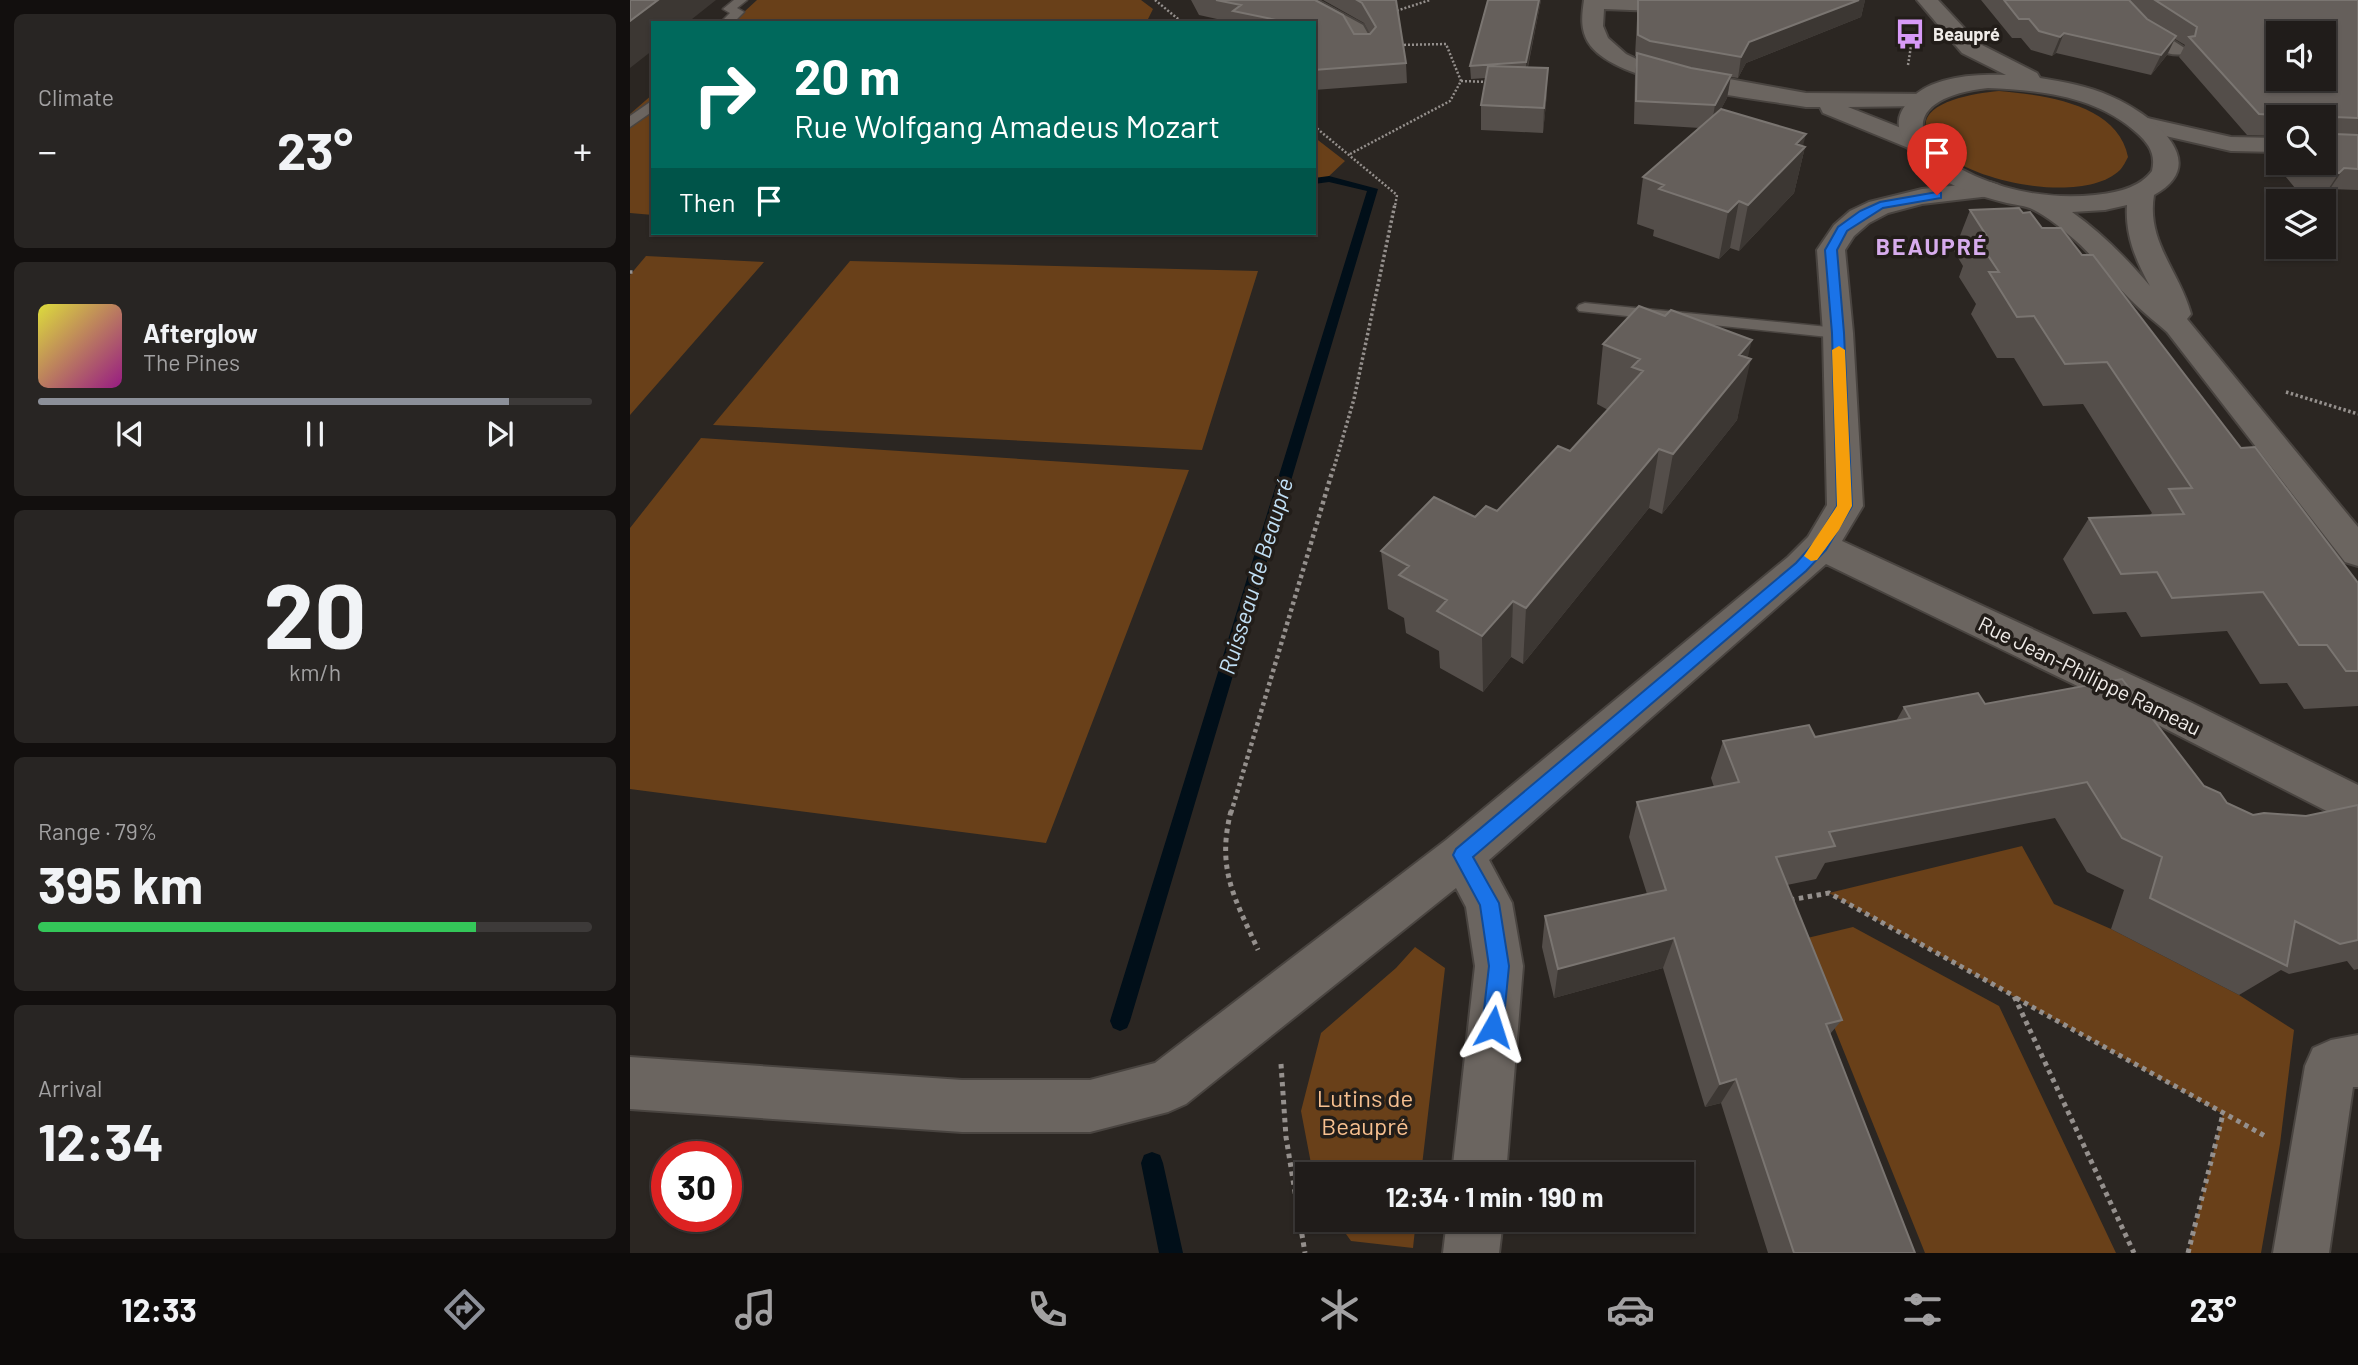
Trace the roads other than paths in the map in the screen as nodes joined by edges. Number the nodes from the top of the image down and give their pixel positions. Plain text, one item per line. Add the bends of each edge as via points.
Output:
1 (741, 0) edge
2 (1302, 0) edge
3 (1768, 0) edge
4 (2116, 0) edge
5 (1594, 1) edge
6 (1931, 5) edge
7 (728, 21) edge
8 (1364, 46) edge
9 (2175, 49) edge
10 (1938, 75) junction
11 (2040, 84) junction
12 (1806, 100) junction
13 (651, 106) edge
14 (630, 123) edge
15 (2143, 124) junction
16 (2231, 144) junction
17 (2266, 145) edge
18 (1911, 159) junction
19 (2167, 159) junction
20 (1990, 190) junction
21 (2142, 192) junction
22 (2038, 201) junction
23 (1880, 205) junction
24 (1585, 308) dead end
25 (2178, 326) junction
26 (1838, 333) junction
27 (1821, 546) junction
28 (2358, 552) edge
29 (2358, 807) edge
30 (1462, 855) junction
31 (2358, 1060) edge
32 (630, 1083) edge
33 (1480, 1162) edge
34 (1474, 1232) edge
35 (1471, 1253) edge
36 (2301, 1253) edge

1 - 7 lane via 729,9 738,12
2 - 8 street via 1356,29
3 - 5 street via 1735,8
4 - 9 street via 2139,27
5 - 12 street via 1592,26 1598,41 1629,64 1669,76
6 - 10 street
6 - 11 street via 1970,48
10 - 11 street
10 - 12 street
10 - 18 street via 1909,123
11 - 15 street via 2097,99
12 - 18 street via 1863,119
13 - 14 lane
15 - 16 street
15 - 19 street via 2160,141
16 - 17 street
16 - 19 street
18 - 20 street
18 - 23 street
19 - 21 street via 2165,172
20 - 22 street
20 - 23 street
21 - 22 street via 2102,202
21 - 25 street via 2138,208 2144,239 2151,262 2173,298
22 - 25 street via 2079,229
23 - 26 street via 1842,229 1831,250
24 - 26 lane
25 - 28 street
26 - 27 street via 1845,506
27 - 29 street, Rue Jean-Philippe Rameau via 2175,714
27 - 30 street
30 - 32 street via 1168,1086 1090,1106 962,1106
30 - 33 street via 1489,903 1499,966
31 - 36 street via 2331,1066
34 - 35 street

